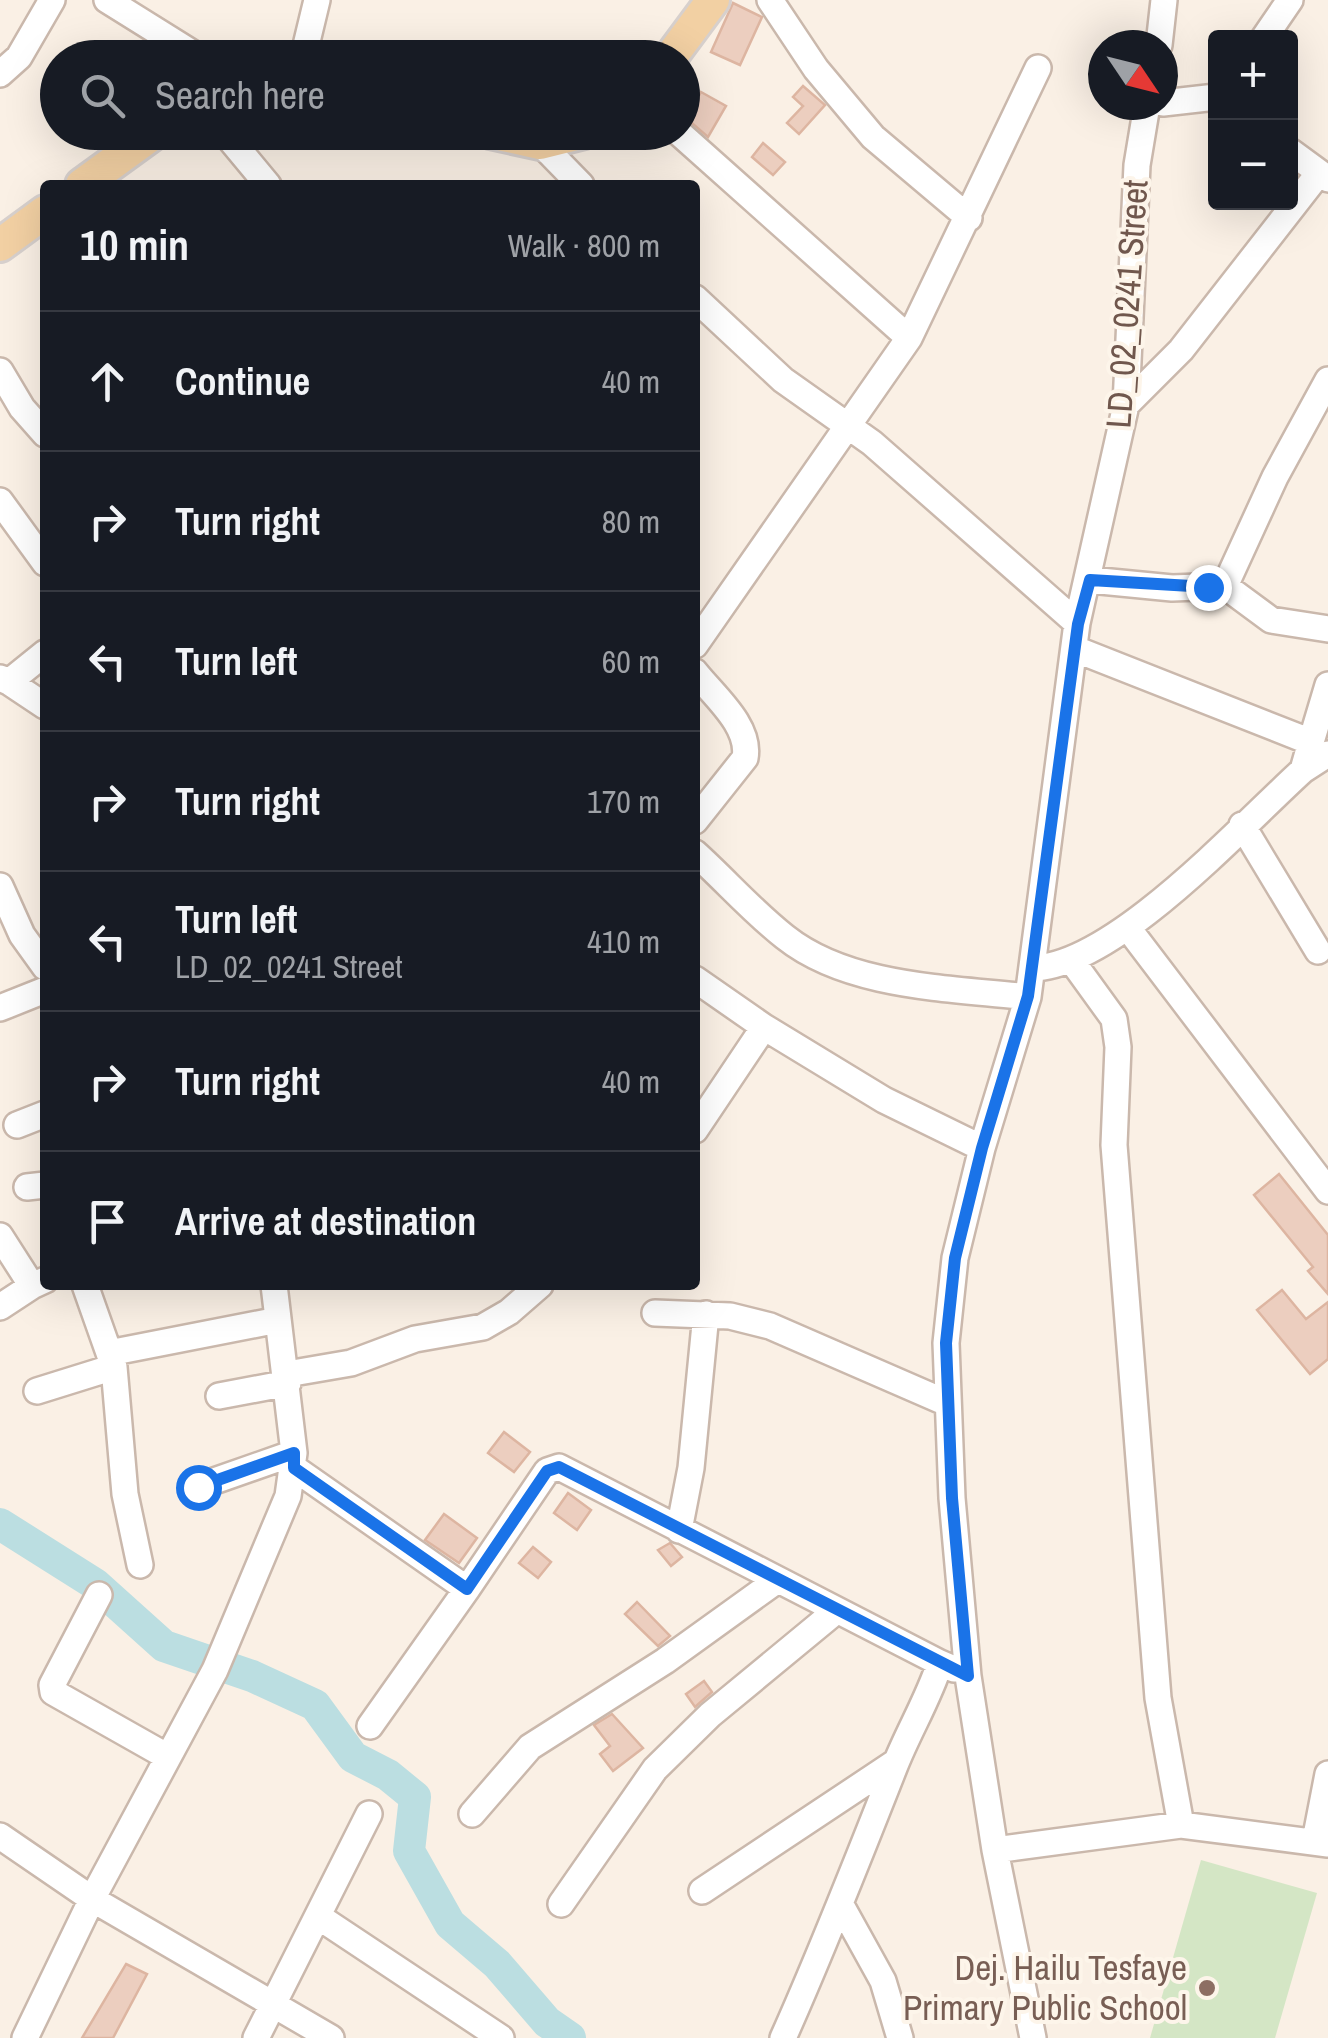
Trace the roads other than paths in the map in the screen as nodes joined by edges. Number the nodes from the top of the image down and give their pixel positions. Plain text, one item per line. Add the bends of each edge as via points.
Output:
1 (52, 0) edge
2 (107, 0) edge
3 (317, 0) edge
4 (713, 0) edge
5 (770, 0) edge
6 (1164, 0) edge
7 (1290, 0) edge
8 (1161, 30) edge
9 (1269, 30) edge
10 (171, 40) edge
11 (307, 40) edge
12 (683, 40) edge
13 (1038, 68) dead end
14 (0, 74) edge
15 (1208, 98) edge
16 (1178, 101) edge
17 (1145, 120) edge
18 (130, 150) edge
19 (239, 150) edge
20 (547, 150) edge
21 (698, 150) edge
22 (1298, 158) edge
23 (1324, 176) edge
24 (89, 180) edge
25 (264, 180) edge
26 (576, 180) edge
27 (40, 216) edge
28 (968, 218) junction
29 (0, 245) edge
30 (700, 303) edge
31 (909, 338) junction
32 (0, 371) edge
33 (1328, 380) edge
34 (1126, 405) junction
35 (846, 425) junction
36 (40, 428) edge
37 (0, 501) edge
38 (40, 556) edge
39 (1090, 580) junction
40 (1226, 586) junction
41 (1328, 629) edge
42 (1076, 636) junction
43 (700, 638) edge
44 (40, 656) edge
45 (700, 678) edge
46 (4, 680) edge
47 (1328, 685) edge
48 (40, 703) edge
49 (1323, 752) edge
50 (700, 815) edge
51 (1242, 825) junction
52 (700, 858) edge
53 (0, 886) edge
54 (1128, 928) junction
55 (1318, 951) dead end
56 (40, 960) edge
57 (1072, 960) junction
58 (1032, 968) junction
59 (700, 982) edge
60 (40, 992) edge
61 (1028, 996) junction
62 (0, 1008) edge
63 (764, 1027) junction
64 (700, 1123) edge
65 (982, 1148) junction
66 (1328, 1191) edge
67 (0, 1236) edge
68 (38, 1283) edge
69 (88, 1290) edge
70 (275, 1290) edge
71 (534, 1290) edge
72 (0, 1307) edge
73 (656, 1313) dead end
74 (706, 1314) junction
75 (278, 1320) junction
76 (112, 1360) junction
77 (288, 1378) junction
78 (37, 1391) dead end
79 (219, 1396) dead end
80 (947, 1403) junction
81 (294, 1460) junction
82 (198, 1487) dead end
83 (679, 1530) junction
84 (140, 1565) dead end
85 (776, 1581) junction
86 (467, 1589) junction
87 (99, 1594) dead end
88 (836, 1611) junction
89 (940, 1663) junction
90 (968, 1676) junction
91 (370, 1726) dead end
92 (168, 1757) junction
93 (896, 1762) junction
94 (1328, 1774) edge
95 (369, 1814) dead end
96 (472, 1814) dead end
97 (1181, 1825) junction
98 (0, 1836) edge
99 (1322, 1843) edge
100 (994, 1850) junction
101 (702, 1891) dead end
102 (92, 1899) junction
103 (561, 1904) dead end
104 (842, 1907) junction
105 (319, 1917) junction
106 (274, 2001) junction
107 (25, 2038) edge
108 (256, 2038) edge
109 (331, 2038) edge
110 (501, 2038) edge
111 (783, 2038) edge
112 (900, 2038) edge
113 (1033, 2038) edge

1 - 14 street via 19,56
2 - 10 street
3 - 11 street
4 - 12 main road
5 - 28 street via 873,137
6 - 8 street
7 - 9 street
13 - 28 street
15 - 16 street
17 - 34 street, LD_02_0241 Street
18 - 24 main road
19 - 25 street
20 - 26 street
21 - 31 street
22 - 23 street
23 - 34 street via 1182,350
27 - 29 main road
28 - 31 street
30 - 35 street via 782,380
31 - 35 street
32 - 36 street
33 - 40 street via 1274,477
34 - 39 street, LD_02_0241 Street
35 - 42 street
35 - 43 street
37 - 38 street
39 - 40 street
39 - 42 street, LD_02_0241 Street
40 - 41 street via 1271,620
42 - 49 street
42 - 58 street, LD_02_0241 Street
44 - 46 street
45 - 50 street via 744,732 747,746 745,758
46 - 48 street
47 - 49 street
49 - 51 street
51 - 54 street
51 - 55 street
52 - 61 street via 809,952 861,972
53 - 56 street
54 - 57 street
54 - 66 street
57 - 58 street
57 - 97 street via 1114,1019 1118,1047 1114,1144 1158,1698
58 - 61 street, LD_02_0241 Street
59 - 63 street
60 - 62 street
61 - 65 street, LD_02_0241 Street
63 - 64 street
63 - 65 street via 884,1100
65 - 80 street, LD_02_0241 Street via 955,1258
67 - 68 street
68 - 72 street
69 - 76 street
70 - 75 street
71 - 77 street via 483,1328 415,1340
73 - 74 street
74 - 80 street via 770,1326
74 - 83 street
75 - 76 street
75 - 77 street
76 - 78 street
76 - 84 street via 124,1494
77 - 79 street
77 - 81 street
80 - 90 street, LD_02_0241 Street
81 - 82 street
81 - 86 street
81 - 92 street via 288,1496 219,1662
83 - 85 street
83 - 86 street via 574,1472 553,1468
85 - 88 street
85 - 96 street via 530,1747
86 - 91 street
87 - 92 street via 53,1692
88 - 89 street
88 - 103 street via 655,1769
89 - 90 street
89 - 93 street
90 - 100 street, LD_02_0241 Street
92 - 102 street
93 - 101 street
93 - 104 street
94 - 99 street
95 - 105 street
97 - 99 street
97 - 100 street
98 - 102 street
100 - 113 street, LD_02_0241 Street
102 - 106 street
102 - 107 street
104 - 111 street
104 - 112 street via 883,1980
105 - 106 street
105 - 110 street
106 - 108 street
106 - 109 street

